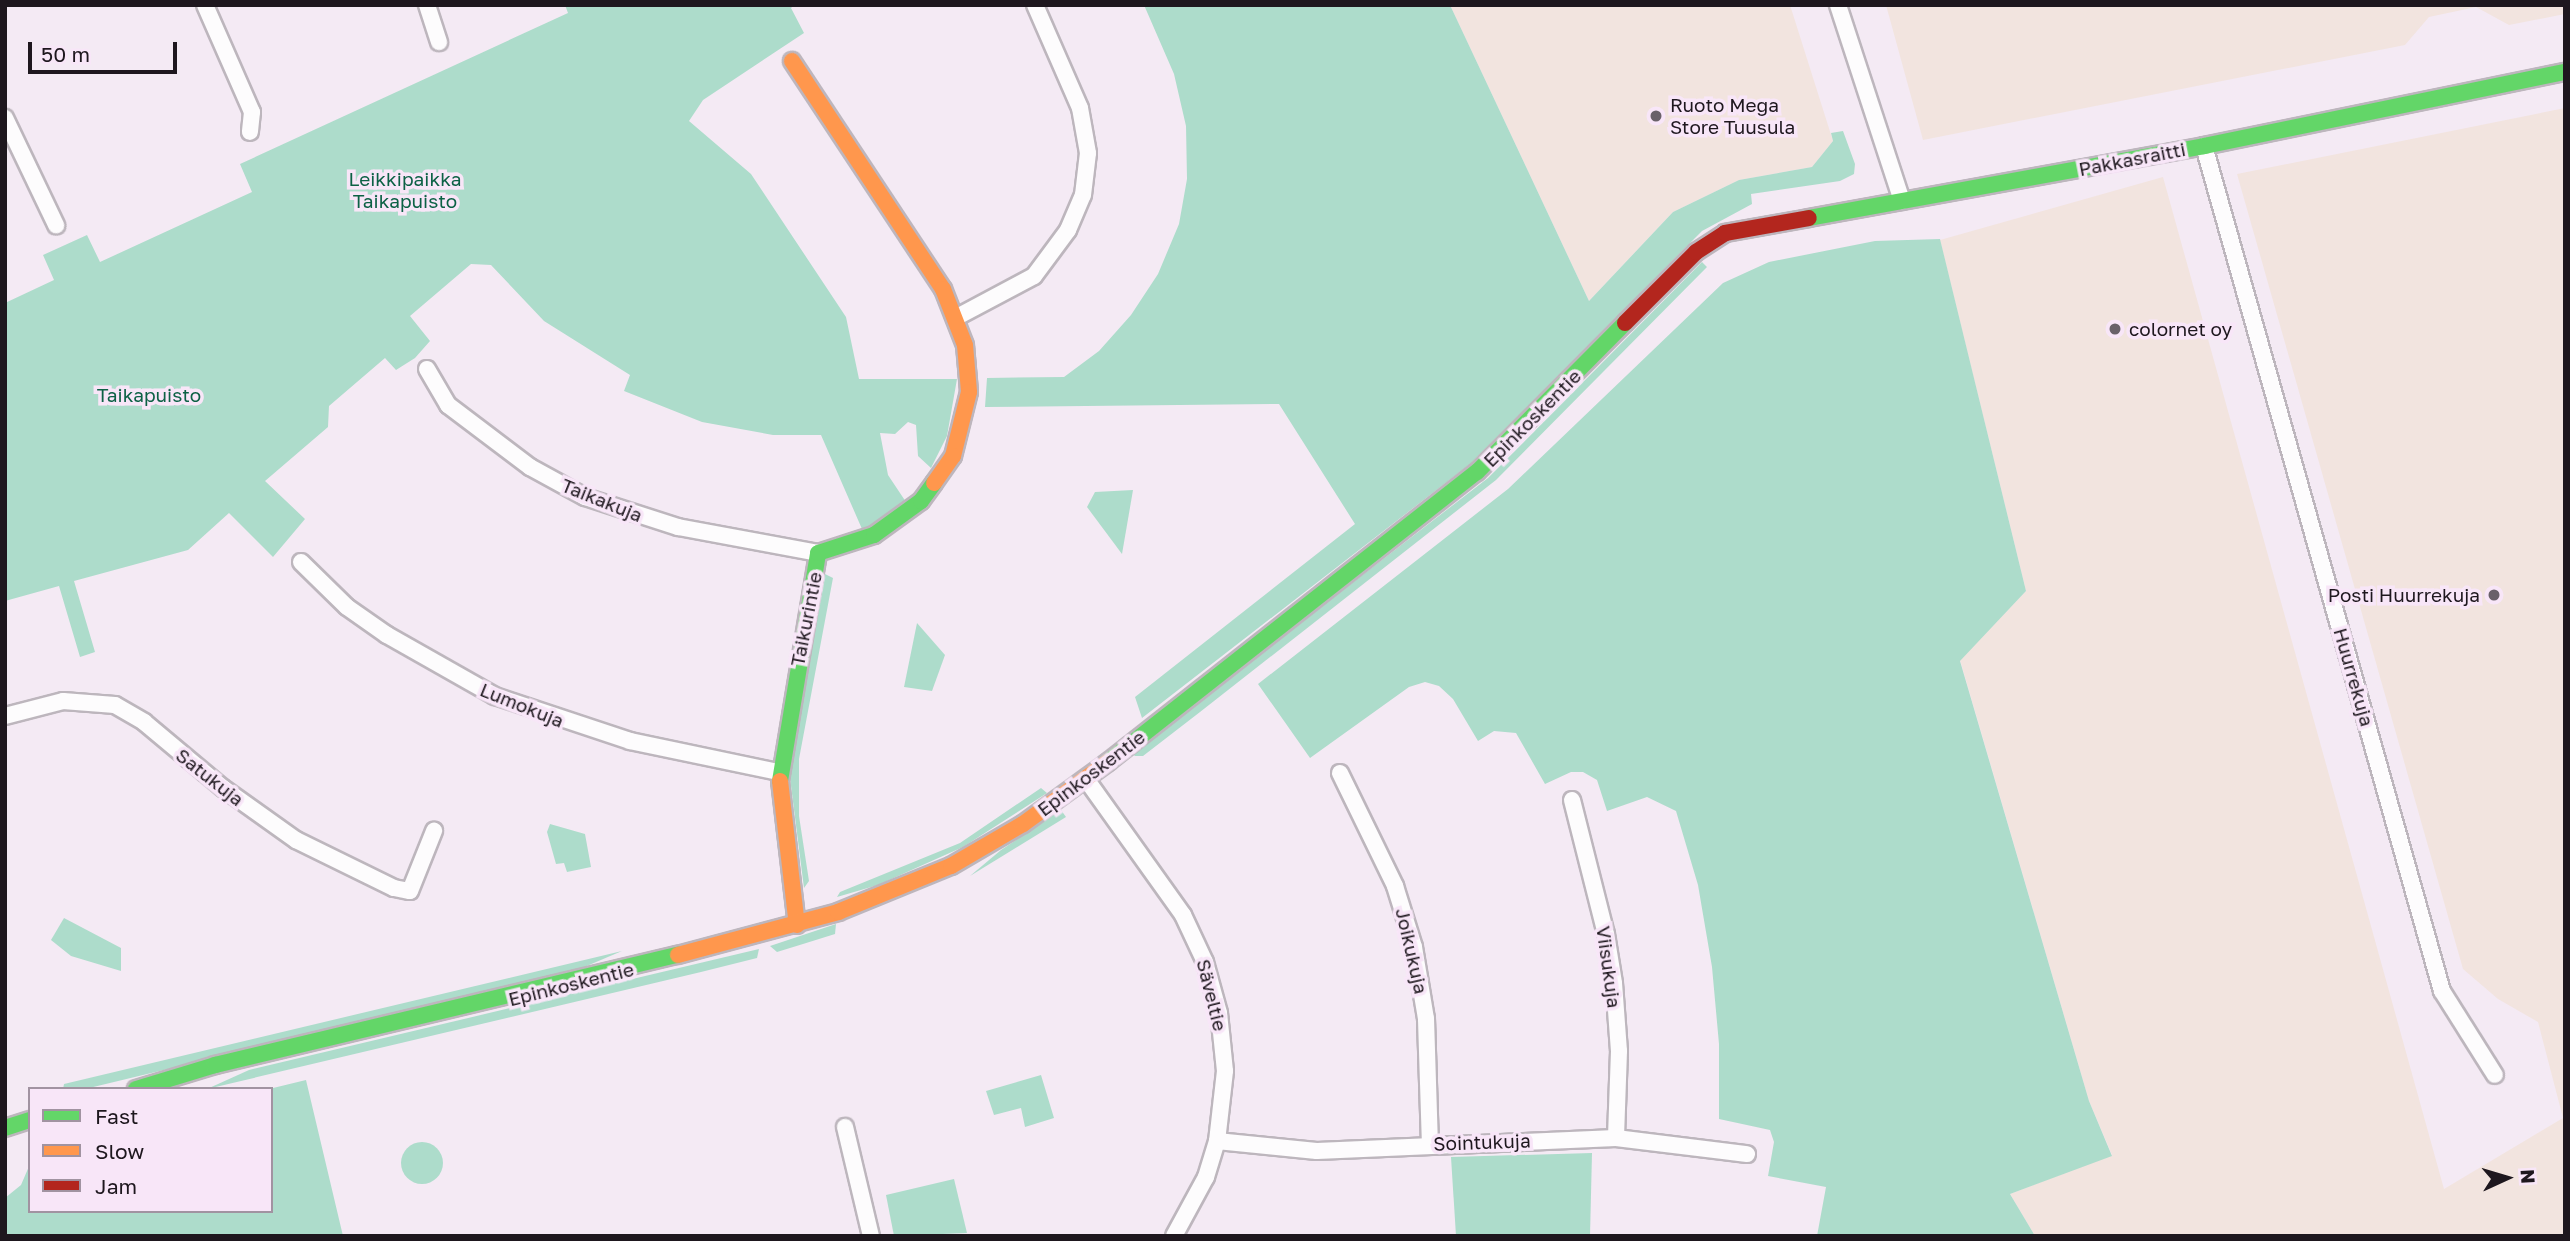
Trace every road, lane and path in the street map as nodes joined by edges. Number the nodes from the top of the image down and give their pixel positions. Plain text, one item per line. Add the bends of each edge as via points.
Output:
1 (205, 5) edge
2 (427, 5) edge
3 (1035, 5) edge
4 (1838, 5) edge
5 (439, 42) dead end
6 (792, 61) dead end
7 (2565, 72) edge
8 (5, 118) edge
9 (250, 132) dead end
10 (2204, 146) junction
11 (1902, 201) junction
12 (56, 225) dead end
13 (957, 317) junction
14 (427, 369) dead end
15 (818, 553) junction
16 (301, 562) dead end
17 (5, 716) edge
18 (779, 772) junction
19 (1340, 773) dead end
20 (1086, 779) junction
21 (1572, 800) dead end
22 (434, 831) dead end
23 (797, 925) junction
24 (2495, 1075) dead end
25 (143, 1087) edge
26 (28, 1121) edge
27 (845, 1127) dead end
28 (5, 1128) edge
29 (1616, 1138) junction
30 (1217, 1141) junction
31 (1430, 1143) junction
32 (1747, 1154) dead end
33 (871, 1236) edge
34 (1174, 1236) edge

1 - 9 street via 252,112
2 - 5 street
3 - 13 street via 1080,108 1088,153 1083,194 1068,230 1034,276
4 - 11 street
6 - 13 street, Taikurintie
7 - 10 street, Pakkasraitti
8 - 12 street
10 - 11 street, Pakkasraitti
10 - 24 street, Huurrekuja via 2441,991
11 - 20 street, Epinkoskentie via 1757,224 1708,244 1489,462
13 - 15 street, Taikurintie via 965,345 969,393 953,456 920,501 900,519 847,546
14 - 15 street, Taikakuja via 447,405 530,467 584,497 678,527
15 - 18 street, Taikurintie
16 - 18 street, Lumokuja via 338,600 387,635 495,696 630,741
17 - 22 street, Satukuja via 76,700 124,709 296,840 376,882 410,891
18 - 23 street, Taikurintie
19 - 31 street, Joikukuja via 1395,886 1414,947 1426,1019
20 - 23 street, Epinkoskentie via 951,866 886,895
20 - 30 street, Säveltie via 1183,915 1205,962 1224,1043
21 - 29 street, Viisukuja via 1614,982 1619,1051
23 - 25 street, Epinkoskentie via 585,980 215,1065
26 - 28 street
27 - 33 street
29 - 31 street, Sointukuja
29 - 32 street, Sointukuja
30 - 31 street, Sointukuja via 1317,1150
30 - 34 street, Säveltie via 1206,1177

